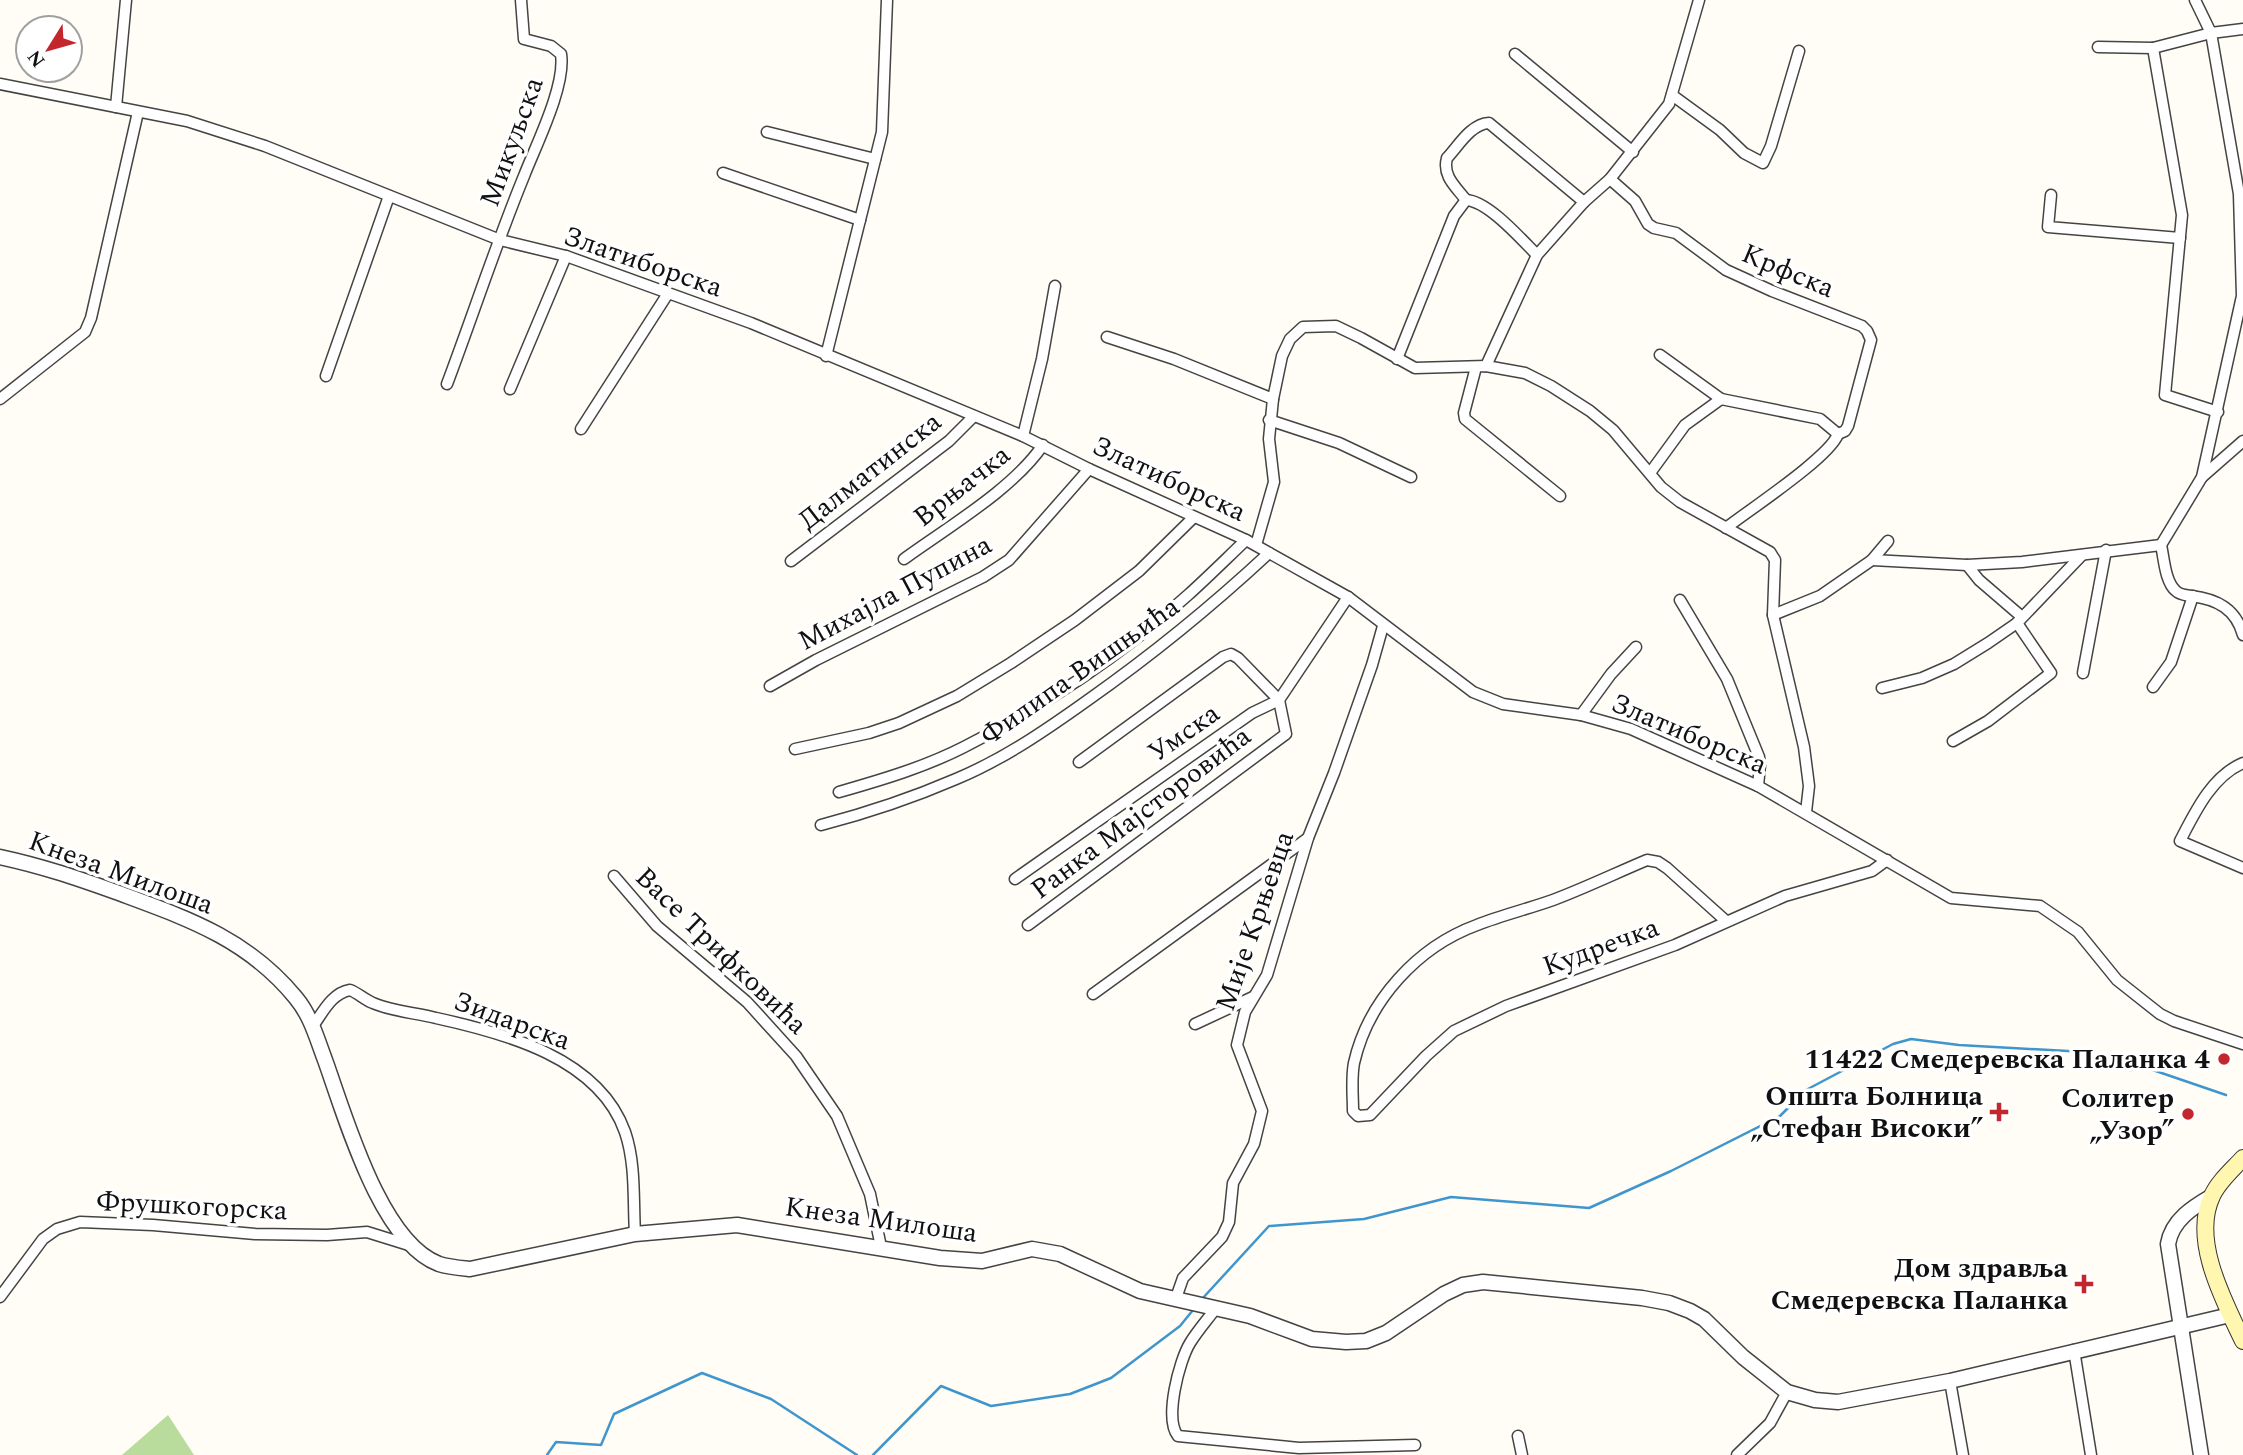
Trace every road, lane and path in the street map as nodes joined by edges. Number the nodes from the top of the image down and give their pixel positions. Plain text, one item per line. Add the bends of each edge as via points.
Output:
1 (126, 0) edge
2 (521, 0) edge
3 (887, 0) edge
4 (2195, 0) edge
5 (1699, 1) edge
6 (2243, 29) edge
7 (2211, 33) junction
8 (2098, 47) dead end
9 (2153, 48) junction
10 (1799, 51) dead end
11 (1515, 54) dead end
12 (0, 84) edge
13 (1672, 96) junction
14 (116, 107) junction
15 (138, 112) junction
16 (767, 132) dead end
17 (1633, 152) junction
18 (875, 159) junction
19 (723, 173) dead end
20 (1610, 179) junction
21 (2051, 195) dead end
22 (389, 196) junction
23 (1466, 200) junction
24 (1584, 202) junction
25 (860, 220) junction
26 (2180, 238) junction
27 (500, 240) junction
28 (1537, 255) junction
29 (566, 256) junction
30 (1055, 286) dead end
31 (667, 295) junction
32 (1107, 337) dead end
33 (1660, 355) dead end
34 (826, 356) junction
35 (1397, 359) junction
36 (1481, 367) junction
37 (326, 376) dead end
38 (447, 384) dead end
39 (510, 389) dead end
40 (1721, 398) junction
41 (0, 399) edge
42 (1273, 399) junction
43 (2218, 412) junction
44 (974, 416) junction
45 (1269, 421) junction
46 (581, 429) dead end
47 (1838, 434) junction
48 (1023, 436) junction
49 (2243, 441) edge
50 (1042, 444) junction
51 (1088, 468) junction
52 (1650, 472) junction
53 (1411, 477) dead end
54 (2202, 477) junction
55 (1559, 496) dead end
56 (1194, 517) junction
57 (1726, 528) junction
58 (1888, 541) dead end
59 (1251, 542) junction
60 (2161, 545) junction
61 (2106, 550) junction
62 (1269, 553) junction
63 (2082, 555) junction
64 (904, 559) dead end
65 (1872, 560) junction
66 (791, 561) dead end
67 (1967, 565) junction
68 (2193, 596) junction
69 (1348, 597) junction
70 (1680, 600) dead end
71 (1773, 615) junction
72 (2020, 620) junction
73 (2241, 621) edge
74 (1383, 626) junction
75 (2243, 635) edge
76 (1636, 648) dead end
77 (2083, 673) dead end
78 (770, 685) dead end
79 (2153, 687) dead end
80 (1882, 688) dead end
81 (1279, 699) junction
82 (1581, 715) junction
83 (1953, 741) dead end
84 (795, 749) dead end
85 (1079, 762) dead end
86 (2243, 763) edge
87 (1758, 786) junction
88 (839, 792) dead end
89 (1807, 813) junction
90 (821, 825) dead end
91 (1308, 838) junction
92 (0, 857) edge
93 (1887, 860) junction
94 (2243, 868) edge
95 (614, 876) dead end
96 (1015, 878) dead end
97 (1726, 921) junction
98 (1028, 925) dead end
99 (1093, 994) dead end
100 (1253, 997) junction
101 (1195, 1024) dead end
102 (313, 1026) junction
103 (2243, 1044) edge
104 (2243, 1158) edge
105 (2211, 1196) junction
106 (635, 1234) junction
107 (412, 1246) junction
108 (881, 1247) junction
109 (0, 1297) edge
110 (1176, 1298) junction
111 (1204, 1305) junction
112 (2230, 1315) junction
113 (2181, 1325) junction
114 (2243, 1341) edge
115 (2074, 1350) junction
116 (1950, 1381) junction
117 (1787, 1392) junction
118 (1518, 1436) dead end
119 (1415, 1445) dead end
120 (1522, 1455) edge
121 (1737, 1455) edge
122 (1964, 1455) edge
123 (2091, 1455) edge
124 (2201, 1455) edge

1 - 14 street
2 - 27 street, Микуљска via 524,39 551,46 561,54 563,66 541,139
3 - 18 street via 882,132
4 - 7 street
5 - 13 street
6 - 7 street
7 - 9 street
7 - 43 street via 2239,194 2242,296
8 - 9 street
9 - 26 street via 2182,215
10 - 13 street via 1763,163
11 - 17 street
12 - 14 street, Златиборска
13 - 17 street
14 - 15 street, Златиборска
15 - 22 street, Златиборска via 187,121 265,146
15 - 41 street via 85,332
16 - 18 street
17 - 20 street
18 - 25 street
19 - 25 street
20 - 24 street
20 - 47 street, Крфска via 1654,228 1676,233 1726,270 1867,331 1871,340 1848,426
21 - 26 street via 2048,227
22 - 27 street, Златиборска
22 - 37 street
23 - 24 street via 1447,176 1446,161 1475,127 1489,122
23 - 28 street via 1474,200 1495,215
23 - 35 street via 1454,216
24 - 28 street
25 - 34 street
26 - 43 street via 2165,395
27 - 29 street, Златиборска
27 - 38 street
28 - 36 street
29 - 31 street, Златиборска
29 - 39 street
30 - 48 street
31 - 34 street, Златиборска via 751,323
31 - 46 street
32 - 42 street
33 - 40 street
34 - 44 street, Златиборска
35 - 36 street via 1415,368
35 - 42 street via 1336,326 1303,327 1282,356
36 - 52 street via 1525,373 1551,386 1613,430
36 - 55 street via 1465,419
40 - 47 street via 1820,419
40 - 52 street via 1685,425
42 - 45 street
43 - 54 street
44 - 48 street, Златиборска
44 - 66 street, Далматинска via 949,441
45 - 53 street via 1339,443
45 - 59 street via 1274,482
47 - 57 street, Крфска via 1815,461
48 - 50 street, Златиборска
49 - 54 street
50 - 51 street, Златиборска
50 - 64 street, Врњачка via 1014,477
51 - 56 street, Златиборска
51 - 78 street, Михајла Пупина via 1009,560
52 - 57 street via 1680,502
54 - 60 street
56 - 59 street, Златиборска
56 - 84 street via 1139,571 1075,620 957,696 900,723
57 - 71 street via 1770,551 1775,560
58 - 65 street
59 - 62 street, Златиборска
59 - 88 street via 1137,638 1032,709 951,753
60 - 61 street
60 - 68 street via 2175,591
61 - 63 street
61 - 77 street
62 - 69 street, Златиборска
62 - 90 street, Филипа Вишњића via 1163,646 1017,748 948,783
63 - 67 street
63 - 72 street
65 - 67 street
65 - 71 street via 1820,596
67 - 72 street
68 - 73 street via 2217,600
68 - 79 street via 2171,662
69 - 74 street, Златиборска
69 - 81 street, Умска
70 - 87 street via 1727,679 1759,757
71 - 89 street via 1804,747
72 - 80 street via 1954,664
72 - 83 street via 2052,673 1989,721
73 - 75 street
74 - 82 street, Златиборска via 1486,699
74 - 91 street, Мије Крњевца
76 - 82 street
81 - 85 street via 1231,654
81 - 96 street, Умска via 1252,713
81 - 98 street, Ранка Мајсторовића via 1286,734
82 - 87 street, Златиборска via 1631,729
86 - 94 street via 2212,786 2180,841
87 - 89 street, Златиборска
89 - 93 street, Златиборска
91 - 99 street
91 - 100 street, Мије Крњевца via 1267,975
92 - 102 street, Кнеза Милоша via 41,866 194,920 239,946 281,981
93 - 97 street, Кудречка via 1872,871 1785,896
93 - 103 street, Златиборска via 1951,898 2039,906 2078,932 2117,980 2160,1014
95 - 108 street, Васе Трифковића via 657,926 747,1002 796,1056 837,1115 870,1194
97 - 97 street, Кудречка via 1658,862 1647,860 1552,900 1475,925 1432,947 1406,970 1380,1004 1365,1029 1353,1065 1353,1111 1358,1116 1370,1115 1454,1031 1506,1006 1675,945
100 - 101 street
100 - 110 street, Мије Крњевца via 1237,1045 1262,1111 1254,1144 1233,1183 1229,1222 1222,1237 1183,1278
102 - 106 street, Зидарска via 336,996 350,990 373,1003 466,1024 547,1052 573,1067 607,1099 625,1133 631,1153
102 - 107 street, Кнеза Милоша via 363,1164 382,1203
104 - 105 main road
105 - 112 main road via 2205,1218 2206,1241
105 - 113 street via 2178,1222 2169,1238
106 - 107 street, Кнеза Милоша via 470,1269 438,1264
106 - 108 street, Кнеза Милоша via 737,1225
107 - 109 street, Фрушкогорска via 367,1232 255,1234 80,1222 43,1239
108 - 110 street, Кнеза Милоша via 982,1261 1032,1249 1050,1251 1140,1291
110 - 111 street, Кнеза Милоша
111 - 117 street, Кнеза Милоша via 1312,1339 1346,1342 1386,1333 1463,1285 1483,1282 1643,1297 1704,1319
111 - 119 street via 1177,1381 1171,1419 1178,1436 1299,1448
112 - 113 street, Кнеза Милоша
112 - 114 main road
113 - 115 street, Кнеза Милоша
113 - 124 street
115 - 116 street, Кнеза Милоша
115 - 123 street
116 - 117 street, Кнеза Милоша via 1838,1402
116 - 122 street
117 - 121 street via 1770,1423
118 - 120 street

